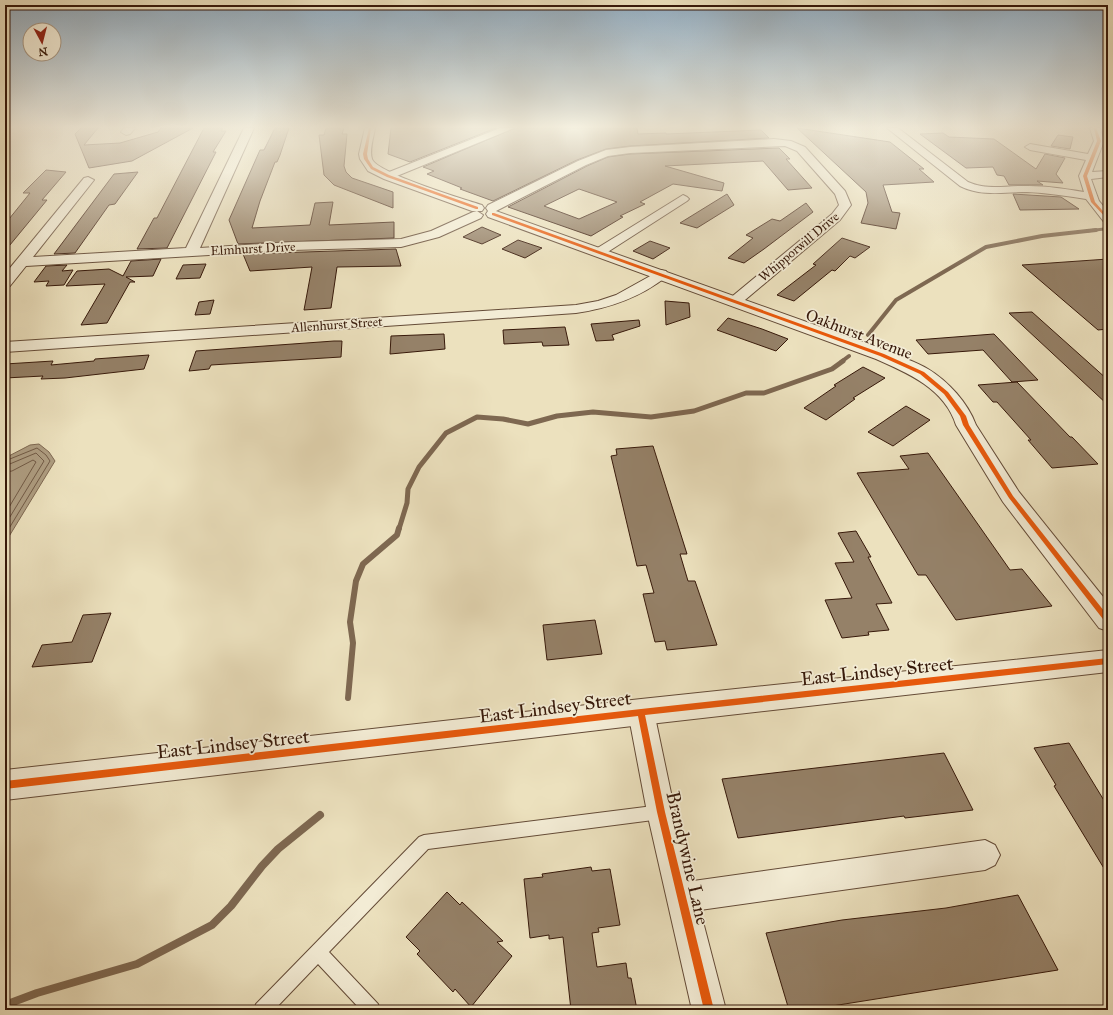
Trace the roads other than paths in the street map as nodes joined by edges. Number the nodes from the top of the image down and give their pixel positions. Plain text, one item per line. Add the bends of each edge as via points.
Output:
1 (226, 175) edge
2 (557, 175) edge
3 (825, 175) edge
4 (953, 175) edge
5 (1092, 175) edge
6 (388, 176) edge
7 (1085, 176) joint
8 (88, 180) dead end
9 (1090, 196) junction
10 (683, 199) dead end
11 (477, 211) junction
12 (492, 211) junction
13 (1108, 219) edge
14 (190, 252) junction
15 (598, 252) junction
16 (23, 262) junction
17 (661, 274) junction
18 (5, 283) edge
19 (734, 302) junction
20 (5, 347) edge
21 (1108, 621) edge
22 (1108, 661) edge
23 (641, 712) junction
24 (5, 785) edge
25 (661, 812) junction
26 (985, 855) dead end
27 (681, 898) junction
28 (318, 952) junction
29 (262, 1010) edge
30 (372, 1010) edge
31 (709, 1010) edge

1 - 14 street
2 - 12 street, Whipporwill Drive
3 - 19 street, Whipporwill Drive via 841,193 845,205 836,217
4 - 9 street via 972,188 989,191 1041,189
5 - 7 street
6 - 11 street
7 - 9 street
8 - 16 street
9 - 13 street
10 - 15 street
11 - 12 street, Oakhurst Avenue via 485,216
11 - 14 street, Elmhurst Drive via 435,234 401,242
12 - 15 street, Oakhurst Avenue
14 - 16 street, Elmhurst Drive
15 - 17 street, Oakhurst Avenue
16 - 18 street
17 - 19 street, Oakhurst Avenue
17 - 20 street, Allenhurst Street via 626,297 576,309
19 - 21 street, Oakhurst Avenue via 882,355 922,373 946,393 1011,497
22 - 23 street, East Lindsey Street
23 - 24 street, East Lindsey Street
23 - 25 street, Brandywine Lane
25 - 27 street, Brandywine Lane
25 - 28 lane via 424,842
26 - 27 street
27 - 31 street, Brandywine Lane
28 - 29 lane
28 - 30 lane

